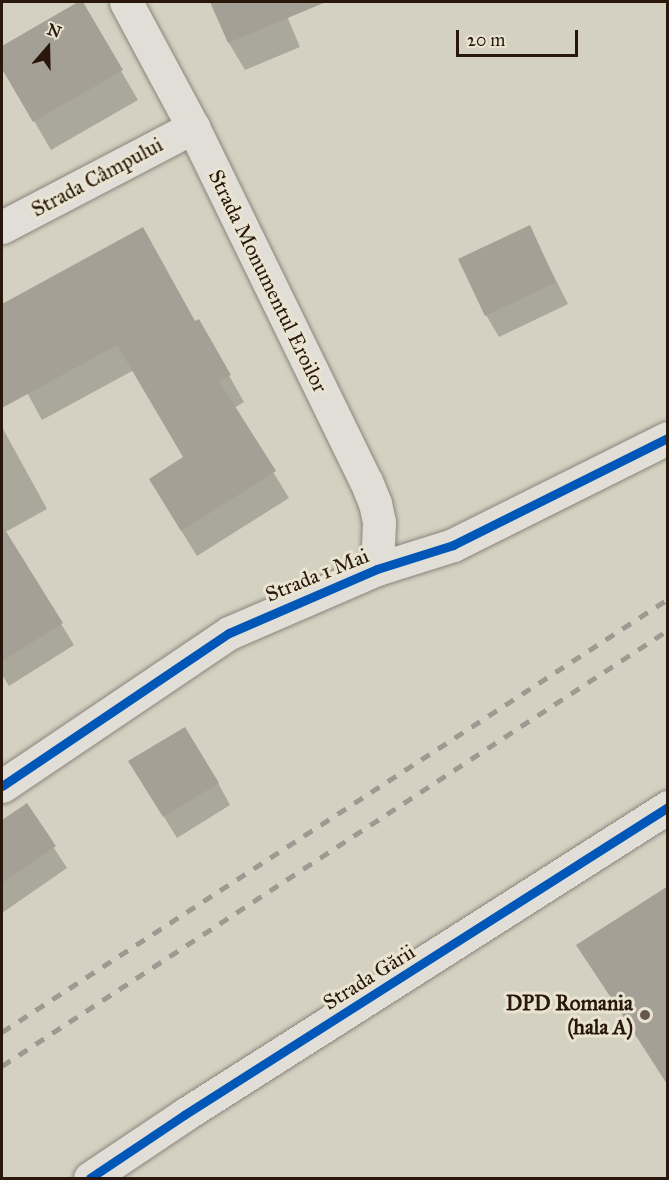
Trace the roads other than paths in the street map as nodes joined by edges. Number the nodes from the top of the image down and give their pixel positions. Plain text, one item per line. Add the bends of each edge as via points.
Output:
1 (126, 2) edge
2 (193, 127) junction
3 (2, 227) edge
4 (668, 438) edge
5 (377, 569) junction
6 (2, 786) edge
7 (668, 807) edge
8 (90, 1179) edge

1 - 2 street, Strada Monumentul Eroilor
2 - 3 street, Strada Câmpului
2 - 5 street, Strada Monumentul Eroilor via 366,481 379,522
4 - 5 street, Strada 1 Mai via 453,544
5 - 6 street, Strada 1 Mai via 229,633
7 - 8 street, Strada Gării

